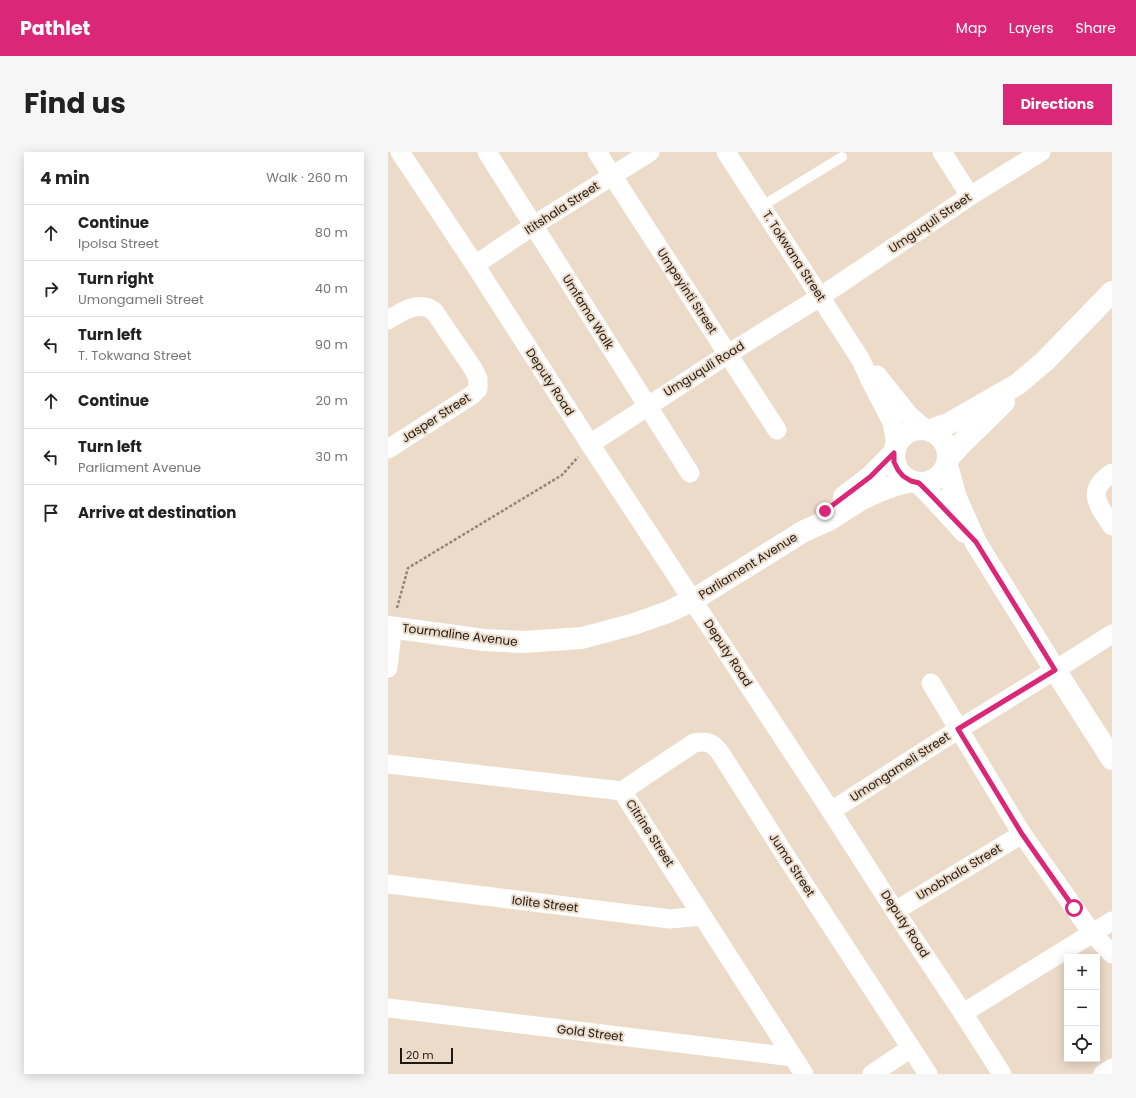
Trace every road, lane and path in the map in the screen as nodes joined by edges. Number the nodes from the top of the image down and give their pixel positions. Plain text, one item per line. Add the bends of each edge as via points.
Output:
1 (400, 152) edge
2 (487, 152) edge
3 (597, 152) edge
4 (650, 152) edge
5 (726, 152) edge
6 (942, 152) edge
7 (1041, 152) edge
8 (842, 157) dead end
9 (612, 175) junction
10 (970, 196) junction
11 (762, 206) junction
12 (534, 226) junction
13 (475, 265) junction
14 (1112, 292) edge
15 (820, 297) junction
16 (388, 320) edge
17 (728, 354) junction
18 (862, 360) junction
19 (1018, 384) junction
20 (647, 406) junction
21 (927, 429) junction
22 (776, 430) dead end
23 (590, 444) junction
24 (388, 448) edge
25 (895, 449) junction
26 (948, 462) junction
27 (690, 472) dead end
28 (1112, 473) edge
29 (915, 482) junction
30 (1112, 526) edge
31 (804, 531) junction
32 (976, 542) junction
33 (693, 600) junction
34 (392, 621) edge
35 (1112, 634) edge
36 (388, 668) edge
37 (1055, 670) junction
38 (931, 683) dead end
39 (958, 729) junction
40 (1112, 759) edge
41 (388, 764) edge
42 (622, 791) junction
43 (831, 811) junction
44 (1022, 834) junction
45 (388, 884) edge
46 (895, 911) junction
47 (702, 916) junction
48 (1112, 921) edge
49 (1092, 933) junction
50 (1112, 954) edge
51 (388, 1008) edge
52 (963, 1013) junction
53 (911, 1048) junction
54 (793, 1057) junction
55 (1112, 1068) edge
56 (804, 1074) edge
57 (872, 1074) edge
58 (928, 1074) edge
59 (1002, 1074) edge
60 (1103, 1074) edge

1 - 13 street, Deputy Road
2 - 12 street, Umfama Walk
3 - 9 street, Umpeyinti Street
4 - 9 street, Ititshala Street
5 - 11 street, T. Tokwana Street
6 - 10 street
7 - 10 street, Umguquli Street
8 - 11 lane
9 - 12 street, Ititshala Street
9 - 17 street, Umpeyinti Street
10 - 15 street, Umguquli Street
11 - 15 street, T. Tokwana Street
12 - 13 street, Ititshala Street
12 - 20 street, Umfama Walk
13 - 23 street, Deputy Road
14 - 19 street via 1045,361
15 - 17 street, Umguquli Road
15 - 18 street, T. Tokwana Street
16 - 24 street, Jasper Street via 415,307 425,307 434,311 478,378 478,389 472,395
17 - 20 street, Umguquli Road
17 - 22 street, Umpeyinti Street
18 - 21 street, T. Tokwana Street via 909,415
18 - 25 street, T. Tokwana Street via 868,378 892,422
19 - 21 street via 950,423
19 - 26 street via 1004,403 965,440
20 - 23 street, Umguquli Road
20 - 27 street, Umfama Walk
21 - 25 street via 907,432 901,437
21 - 26 street via 937,434 946,444
23 - 33 street, Deputy Road
23 - 34 path via 562,475 408,568
25 - 29 street via 894,462 898,470 903,476
25 - 31 street, Parliament Avenue via 870,477 825,511
26 - 29 street via 942,474 936,479
26 - 32 street via 956,498
28 - 30 street via 1098,487 1096,496 1098,505
29 - 31 street, Parliament Avenue via 877,492 829,520
29 - 32 street
31 - 33 street, Parliament Avenue
32 - 37 street
33 - 34 street, Tourmaline Avenue via 634,624 582,638 523,642 484,640
33 - 43 street, Deputy Road
34 - 36 street
35 - 37 street, Umongameli Street
37 - 39 street, Umongameli Street
37 - 40 street
38 - 39 street
39 - 43 street, Umongameli Street
39 - 44 street
41 - 42 street, Citrine Street
42 - 47 street, Citrine Street
42 - 53 street, Juma Street via 694,744 709,742 715,747
43 - 46 street, Deputy Road
44 - 46 street, Unobhala Street
44 - 49 street
45 - 47 street, Iolite Street via 670,919
46 - 52 street, Deputy Road
47 - 54 street, Citrine Street
48 - 49 street
49 - 50 street
49 - 52 street
51 - 54 street, Gold Street
52 - 59 street, Deputy Road
53 - 57 street
53 - 58 street, Juma Street
54 - 56 street, Citrine Street
55 - 60 street

